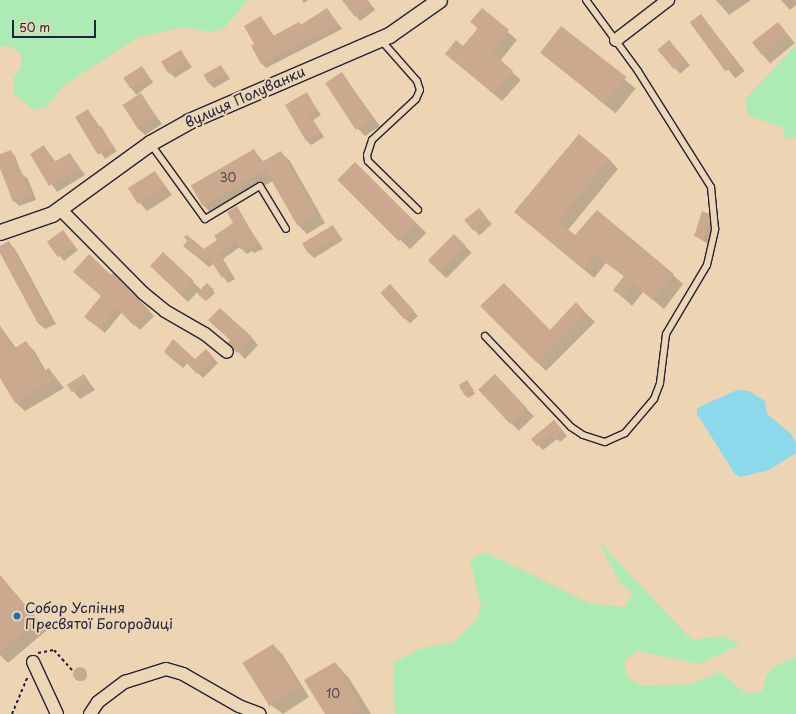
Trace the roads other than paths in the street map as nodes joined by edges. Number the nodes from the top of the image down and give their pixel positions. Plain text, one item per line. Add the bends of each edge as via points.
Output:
1 (439, 0) edge
2 (586, 0) edge
3 (668, 0) edge
4 (379, 38) junction
5 (616, 40) junction
6 (150, 143) junction
7 (60, 209) junction
8 (418, 210) dead end
9 (286, 229) dead end
10 (0, 232) edge
11 (485, 336) dead end
12 (227, 352) dead end
13 (33, 662) road end
14 (58, 714) edge
15 (90, 714) edge
16 (260, 714) edge

1 - 4 street, вулиця Полуванки via 389,35
2 - 5 lane
3 - 5 street
4 - 6 street, вулиця Полуванки via 189,121
4 - 8 lane via 417,81 420,90 416,99 372,140 368,160
5 - 11 lane via 711,187 714,210 715,229 707,265 666,334 660,382 654,399 625,434 605,442 596,441 571,427
6 - 7 street, вулиця Полуванки
6 - 9 lane via 205,218 260,186
7 - 10 street, вулиця Полуванки
7 - 12 street via 143,293 165,311 205,334
13 - 14 street
15 - 16 street via 98,702 125,682 166,669 183,674 239,706

